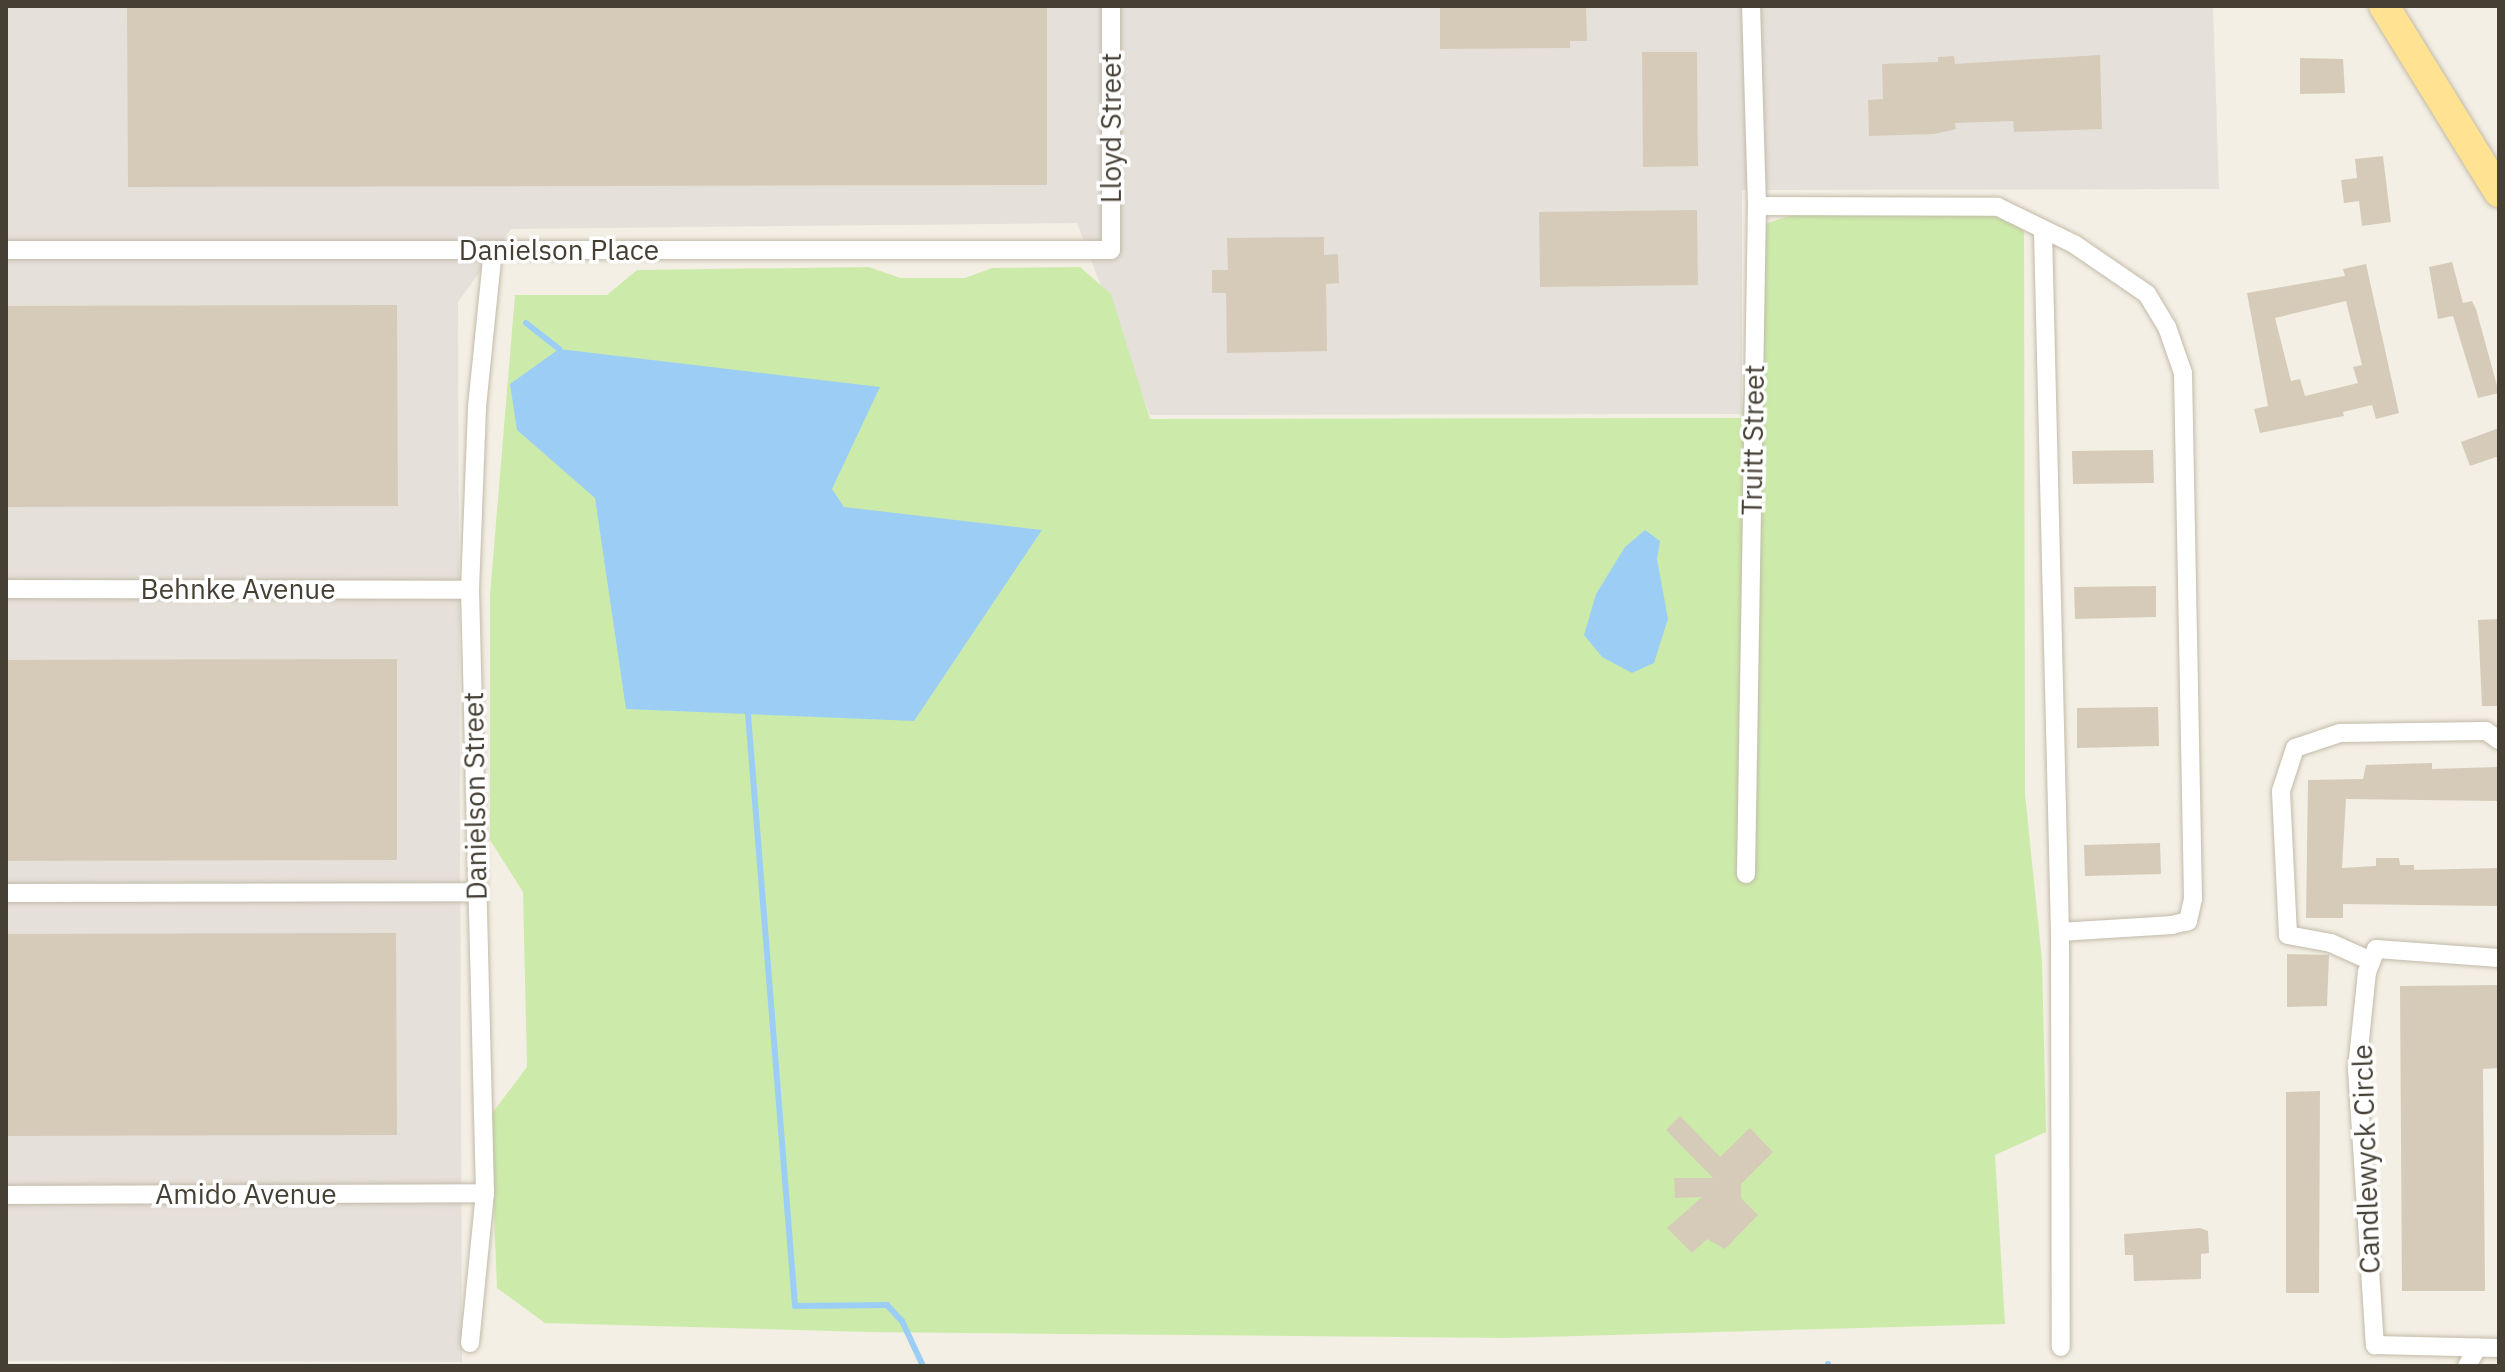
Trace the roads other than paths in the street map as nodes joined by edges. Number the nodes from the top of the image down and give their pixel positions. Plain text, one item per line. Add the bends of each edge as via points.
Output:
1 (1111, 6) edge
2 (1751, 6) edge
3 (2384, 6) edge
4 (2499, 192) edge
5 (1757, 206) junction
6 (2043, 232) junction
7 (6, 250) edge
8 (493, 250) junction
9 (1111, 250) joint
10 (6, 589) edge
11 (470, 590) junction
12 (2499, 740) edge
13 (1746, 874) dead end
14 (477, 892) junction
15 (6, 893) edge
16 (2060, 932) junction
17 (2499, 958) edge
18 (2371, 961) junction
19 (485, 1193) junction
20 (6, 1195) edge
21 (470, 1343) dead end
22 (2061, 1347) dead end
23 (2477, 1348) junction
24 (2499, 1348) edge
25 (2467, 1366) edge

1 - 9 street, Lloyd Street
2 - 5 street, Truitt Street
3 - 4 main road
5 - 6 street via 1998,207
5 - 13 street, Truitt Street
6 - 16 street
6 - 16 street via 2074,244 2147,294 2167,327 2183,373 2194,780 2193,899 2188,921
7 - 8 street, Danielson Place
8 - 9 street, Danielson Place
8 - 11 street, Danielson Street via 477,407
10 - 11 street, Behnke Avenue
11 - 14 street, Danielson Street
12 - 18 street via 2486,731 2340,733 2295,748 2281,791 2288,935 2331,943
14 - 15 street
14 - 19 street, Danielson Street
16 - 22 street
17 - 18 street via 2376,949
18 - 23 street, Candlewyck Circle via 2357,1069 2375,1345
19 - 20 street, Amido Avenue
19 - 21 street, Danielson Street
23 - 24 street, Candlewyck Circle
23 - 25 street

